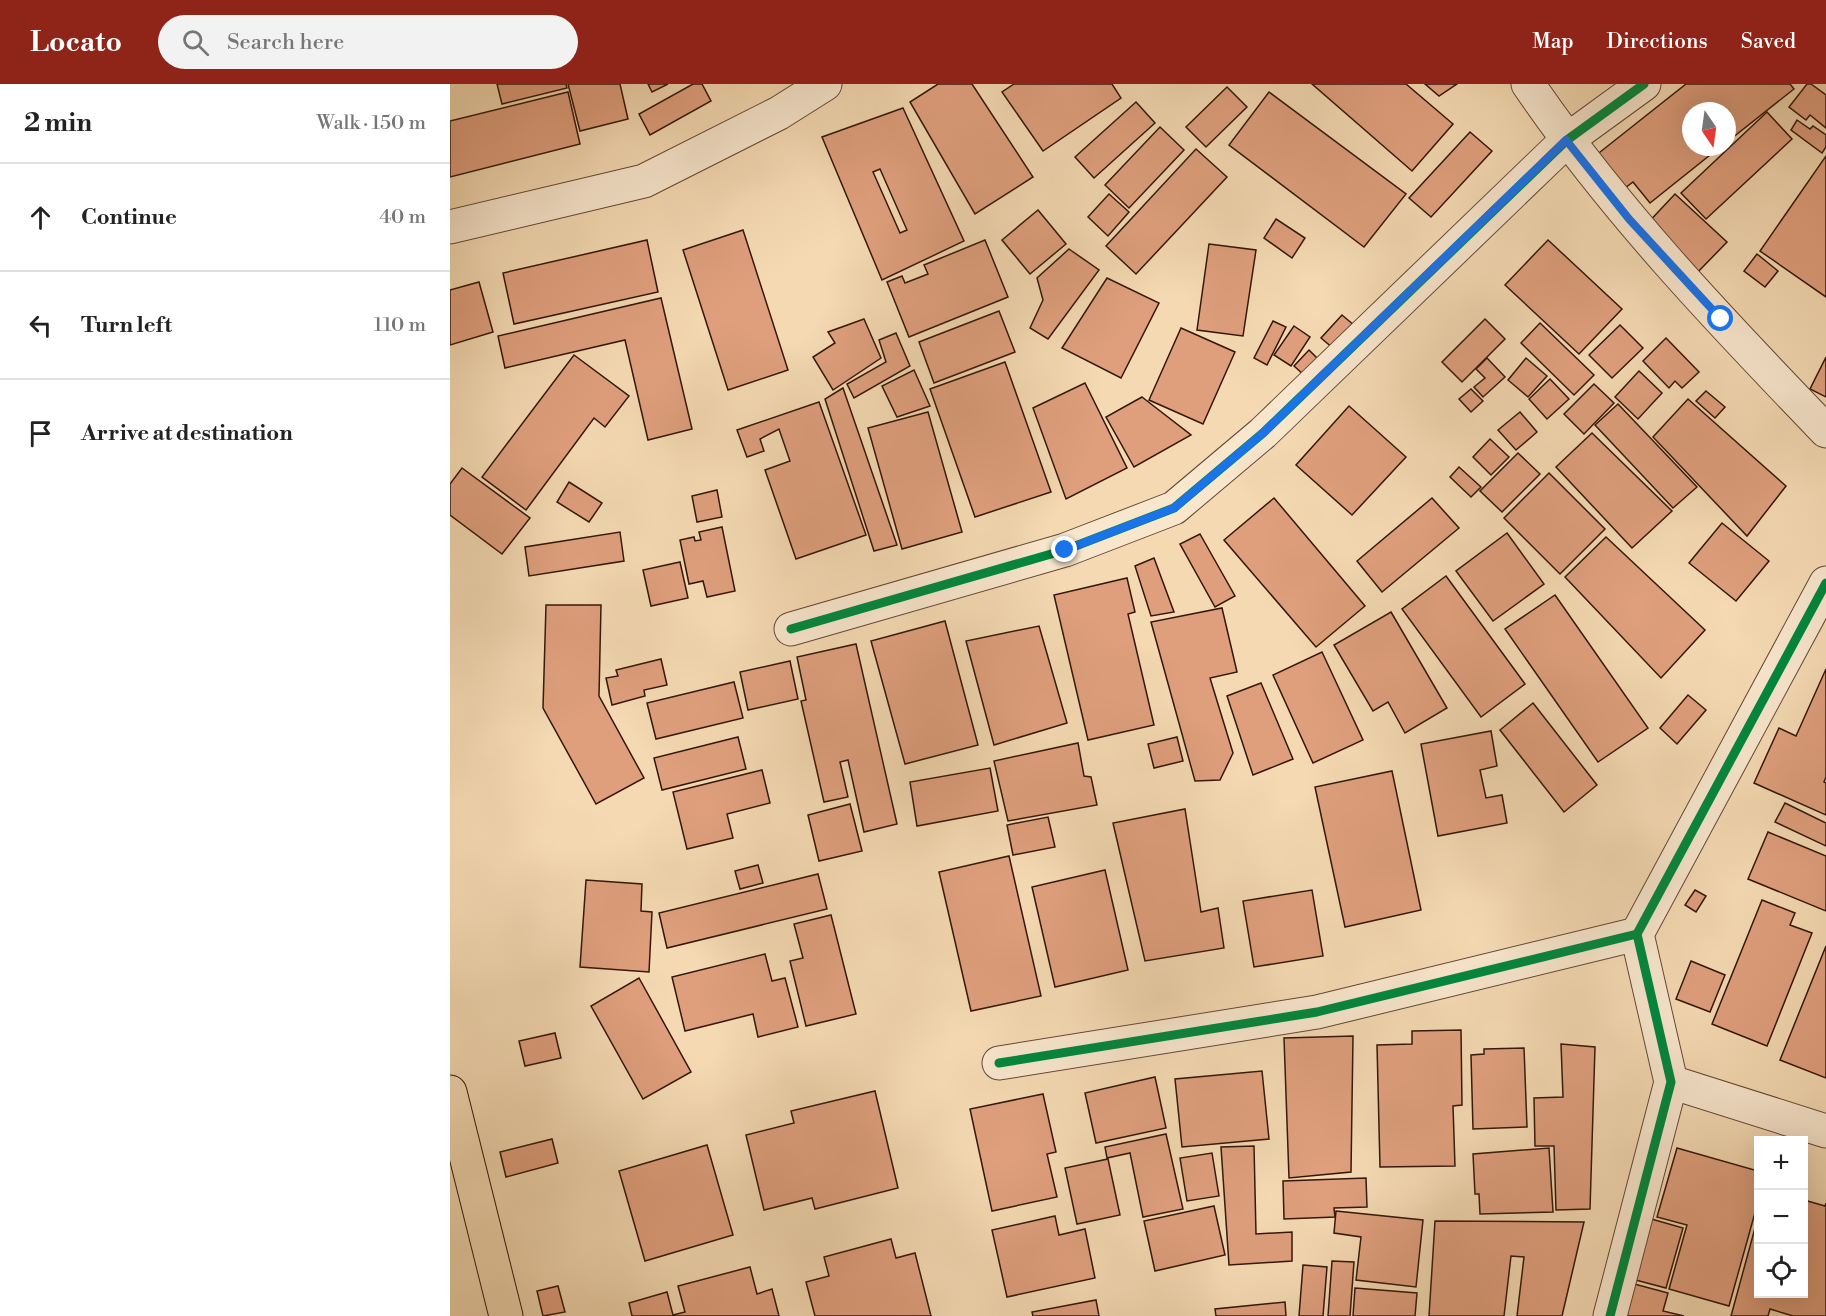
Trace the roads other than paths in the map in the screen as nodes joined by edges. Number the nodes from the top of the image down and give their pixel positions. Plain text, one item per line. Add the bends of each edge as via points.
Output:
1 (825, 84) edge
2 (1528, 84) edge
3 (1644, 84) edge
4 (1566, 140) junction
5 (450, 227) edge
6 (1826, 431) edge
7 (1826, 583) edge
8 (791, 629) dead end
9 (1637, 934) junction
10 (999, 1063) dead end
11 (1671, 1082) junction
12 (450, 1092) edge
13 (1826, 1131) edge
14 (506, 1316) edge
15 (1610, 1316) edge

1 - 5 street via 779,113 644,182
2 - 4 street
3 - 4 street
4 - 6 street via 1629,219
4 - 8 street via 1263,433 1174,508 1065,550
7 - 9 street
9 - 10 street via 1317,1012
9 - 11 street
11 - 13 street
11 - 15 street
12 - 14 main road

